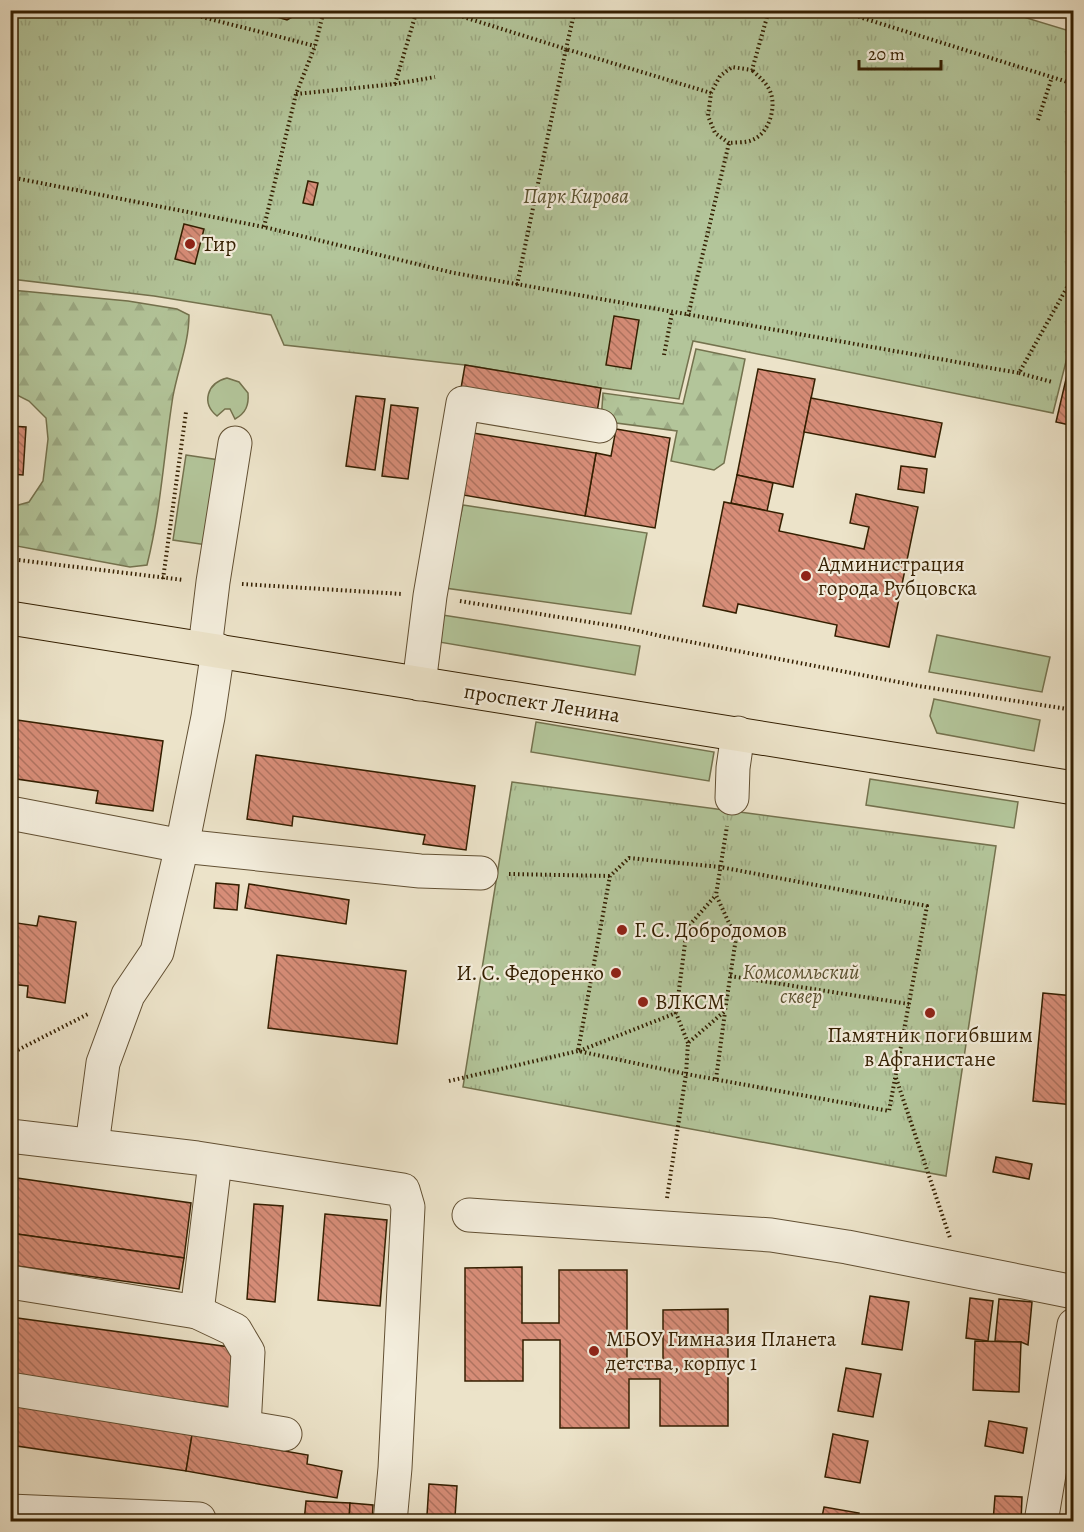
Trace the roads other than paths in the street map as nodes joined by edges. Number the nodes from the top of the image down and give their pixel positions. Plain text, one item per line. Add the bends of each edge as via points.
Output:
1 (600, 426) dead end
2 (235, 443) dead end
3 (10, 618) edge
4 (212, 649) junction
5 (419, 684) junction
6 (738, 733) junction
7 (1074, 788) edge
8 (732, 798) road end
9 (10, 813) edge
10 (182, 846) junction
11 (482, 873) road end
12 (10, 1136) edge
13 (92, 1145) junction
14 (215, 1162) junction
15 (469, 1215) dead end
16 (10, 1282) edge
17 (1074, 1292) edge
18 (197, 1312) junction
19 (1074, 1325) edge
20 (10, 1389) edge
21 (244, 1427) junction
22 (285, 1434) dead end
23 (10, 1511) edge
24 (200, 1519) dead end
25 (390, 1521) edge
26 (1041, 1521) edge

1 - 5 street via 463,403
2 - 4 street via 213,582
3 - 4 main road, проспект Ленина
4 - 5 main road, проспект Ленина
4 - 10 street via 208,717
5 - 6 main road, проспект Ленина
6 - 7 main road, проспект Ленина
6 - 8 street
9 - 10 street
10 - 11 street via 420,871
10 - 13 street via 157,952 128,995 103,1063
12 - 13 street
13 - 14 street
14 - 18 street
14 - 25 street via 403,1190 408,1207
15 - 17 street via 771,1235
16 - 18 street
18 - 21 street via 235,1330 248,1352
19 - 26 street
20 - 21 street
21 - 22 street
23 - 24 street

